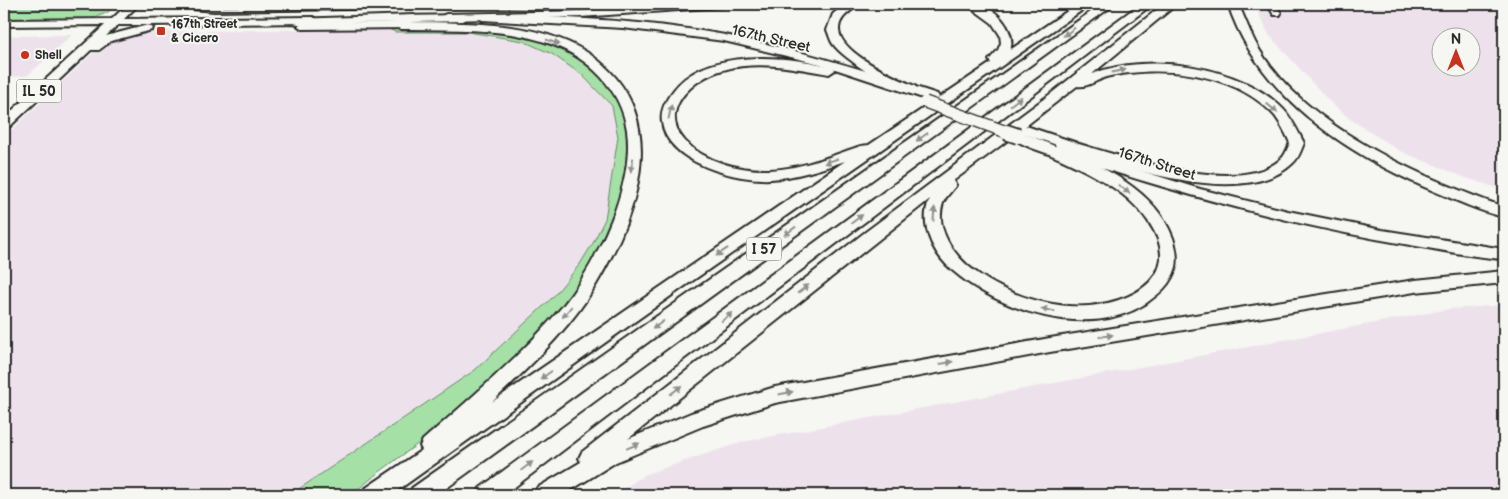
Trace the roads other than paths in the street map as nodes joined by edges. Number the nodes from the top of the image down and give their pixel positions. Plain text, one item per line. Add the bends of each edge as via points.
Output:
1 (120, 4) edge
2 (135, 4) edge
3 (189, 4) edge
4 (529, 4) edge
5 (721, 4) edge
6 (852, 4) edge
7 (971, 4) edge
8 (1085, 4) edge
9 (1109, 4) edge
10 (1147, 4) edge
11 (1171, 4) edge
12 (1233, 4) edge
13 (1271, 4) edge
14 (322, 6) edge
15 (1277, 13) dead end
16 (265, 21) junction
17 (298, 21) junction
18 (4, 24) edge
19 (103, 25) junction
20 (401, 25) junction
21 (148, 28) junction
22 (4, 30) edge
23 (829, 70) junction
24 (60, 71) junction
25 (977, 78) junction
26 (910, 89) junction
27 (1058, 95) junction
28 (929, 99) junction
29 (4, 112) edge
30 (4, 125) edge
31 (907, 125) junction
32 (1022, 133) junction
33 (1061, 143) junction
34 (973, 159) junction
35 (1504, 212) edge
36 (1504, 244) edge
37 (1504, 254) edge
38 (1504, 277) edge
39 (366, 495) edge
40 (374, 495) edge
41 (420, 495) edge
42 (488, 495) edge
43 (540, 495) edge
44 (545, 495) edge

1 - 19 main road, IL 50
2 - 16 main road via 135,13 147,18
2 - 19 main road, IL 50
3 - 14 street via 207,9
4 - 14 street
5 - 17 highway via 580,14
6 - 26 highway via 838,15 833,27 842,48 855,60
7 - 25 highway via 996,20 1007,41 1002,54 980,71
8 - 25 highway
9 -> 41 highway, I 57
42 -> 10 highway, I 57
11 - 27 highway
12 - 35 highway via 1254,52 1294,97 1323,122 1360,148 1415,177
13 - 15 street
16 - 17 main road, 167th Street
16 - 19 main road, 167th Street
17 - 26 main road, 167th Street via 478,18 645,26 756,44 834,64
18 - 19 main road, 167th Street
19 - 21 main road, 167th Street
19 - 22 main road, 167th Street
19 - 24 main road, IL 50
19 - 29 main road, IL 50
20 - 21 main road, 167th Street
20 - 23 main road, 167th Street via 556,25 642,32 752,50
20 -> 39 highway via 527,34 556,42 596,62 613,80 626,104 634,130 633,164 618,224 597,268 569,310 510,375 428,448
21 - 24 main road via 107,39
23 - 28 main road, 167th Street
31 -> 23 highway via 867,148 825,163 792,171 755,174 702,160 679,145 669,131 668,114 674,97 684,84 705,72 753,61
24 - 30 main road, IL 50
25 - 31 highway
26 - 28 main road, 167th Street
27 -> 33 highway via 1114,71 1156,67 1199,72 1229,81 1277,110 1296,143 1289,159 1278,168 1258,177 1232,182 1202,179
27 - 34 highway
28 - 32 main road, 167th Street, bridge
31 -> 40 highway
32 - 33 main road, 167th Street
32 -> 34 highway via 1130,192 1152,213 1165,234 1169,254 1165,275 1158,286 1128,305 1079,313 1053,311 1010,299 964,272 938,241 933,210 942,190 968,168
32 - 37 main road, 167th Street via 1201,195 1373,235
33 - 36 main road, 167th Street via 1120,163 1282,207
43 -> 34 highway
44 -> 38 highway via 609,456 698,419 775,395 1148,329 1415,286

